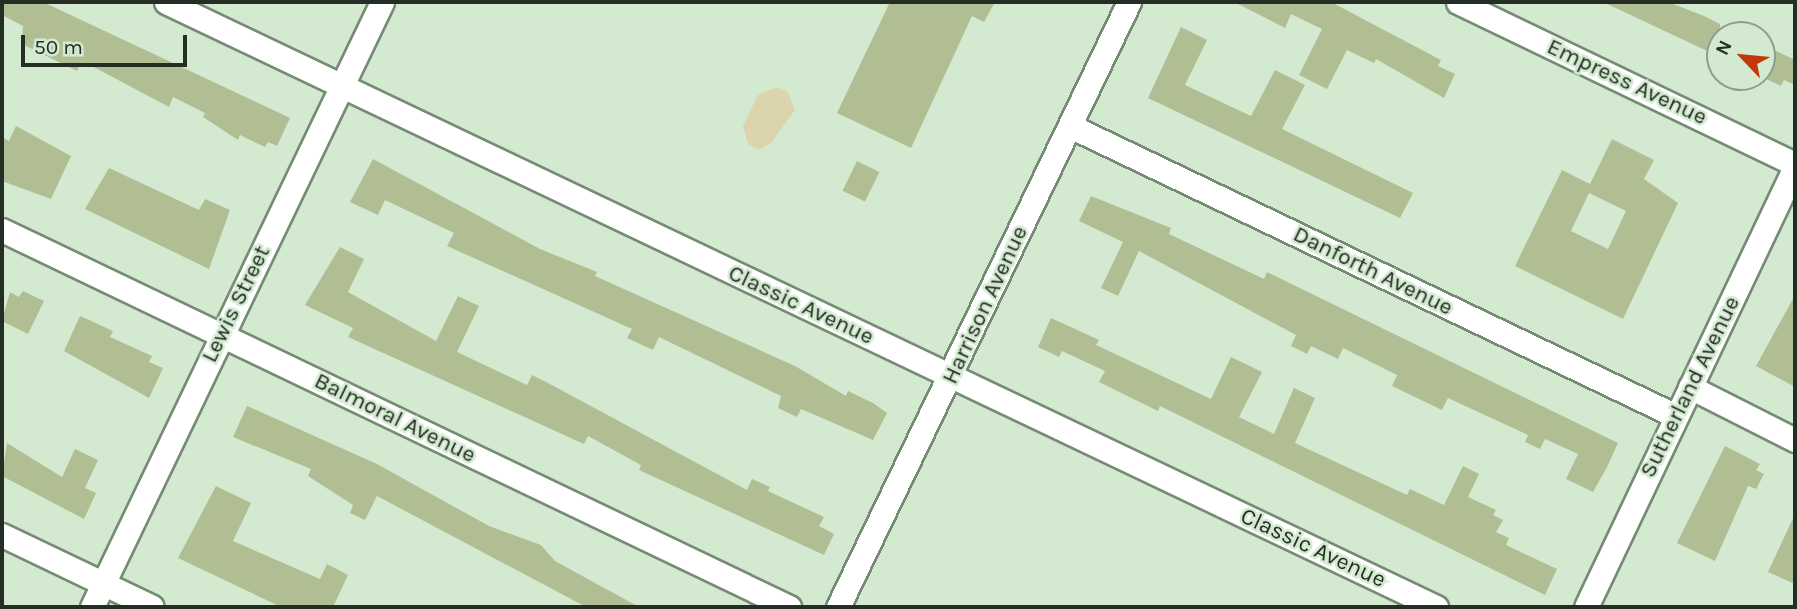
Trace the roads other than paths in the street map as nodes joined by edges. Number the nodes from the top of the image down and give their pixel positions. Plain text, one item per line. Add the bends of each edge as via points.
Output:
1 (166, 2) edge
2 (382, 2) edge
3 (1129, 2) edge
4 (1458, 2) edge
5 (342, 83) junction
6 (1070, 126) junction
7 (1795, 166) edge
8 (2, 230) edge
9 (222, 335) junction
10 (952, 377) junction
11 (1690, 387) junction
12 (1676, 416) junction
13 (1795, 440) edge
14 (2, 536) edge
15 (103, 583) junction
16 (92, 607) edge
17 (152, 607) edge
18 (789, 607) edge
19 (838, 607) edge
20 (1436, 607) edge
21 (1586, 607) edge

1 - 5 street, Classic Avenue
2 - 5 street, Lewis Street
3 - 6 street, Harrison Avenue
4 - 7 street, Empress Avenue
5 - 9 street, Lewis Street
5 - 10 street, Classic Avenue
6 - 10 street, Harrison Avenue
6 - 12 street, Danforth Avenue
7 - 11 street, Sutherland Avenue
8 - 9 street, Balmoral Avenue
9 - 15 street, Lewis Street
9 - 18 street, Balmoral Avenue
10 - 19 street, Harrison Avenue
10 - 20 street, Classic Avenue
11 - 12 street, Sutherland Avenue
11 - 13 street
12 - 21 street, Sutherland Avenue
14 - 15 street
15 - 16 street, Lewis Street
15 - 17 street

